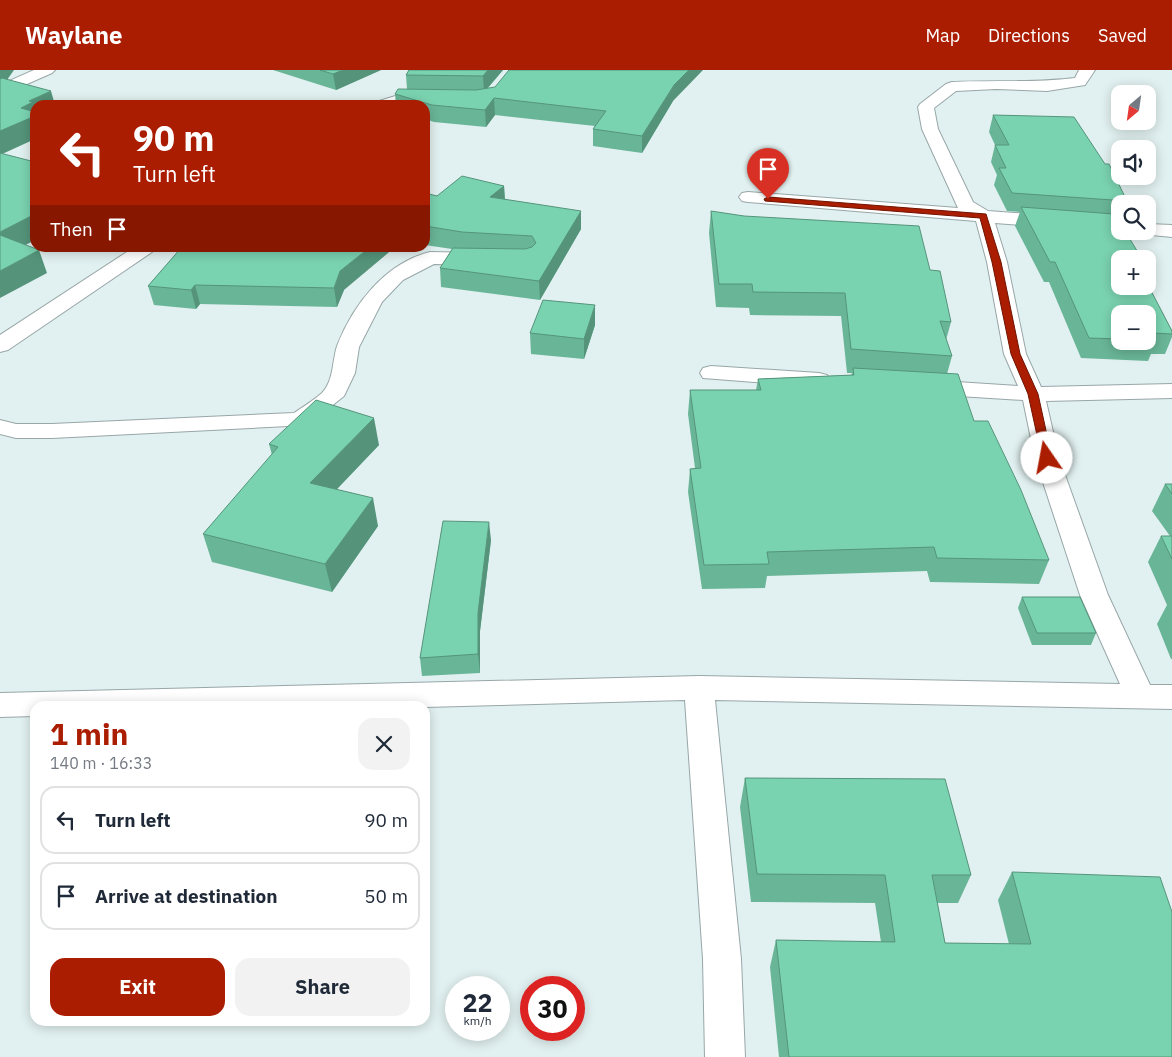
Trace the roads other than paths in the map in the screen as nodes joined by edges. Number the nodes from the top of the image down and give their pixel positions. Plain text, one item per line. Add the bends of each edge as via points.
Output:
1 (47, 70) edge
2 (1087, 70) edge
3 (0, 91) edge
4 (398, 100) edge
5 (450, 100) edge
6 (748, 198) dead end
7 (984, 216) junction
8 (1111, 226) edge
9 (1156, 230) edge
10 (1172, 231) edge
11 (140, 252) edge
12 (508, 260) edge
13 (0, 345) edge
14 (711, 373) dead end
15 (838, 381) edge
16 (906, 386) edge
17 (1172, 391) edge
18 (1033, 394) junction
19 (0, 427) edge
20 (699, 688) junction
21 (1140, 695) junction
22 (1172, 697) edge
23 (164, 701) edge
24 (30, 704) edge
25 (0, 705) edge
26 (725, 1057) edge

1 - 3 street
2 - 7 street via 1080,82 1047,86 996,84 952,87 926,107 930,129 965,205
4 - 5 street
6 - 7 street
7 - 8 street
7 - 18 street via 997,262 1015,354
9 - 10 street
11 - 13 street
12 - 19 street via 430,258 396,276 373,299 348,347 344,372 332,396 300,420 52,431 16,431
14 - 15 street
16 - 18 street
17 - 18 street
18 - 21 street via 1047,458 1094,595
20 - 21 street
20 - 23 street
20 - 26 street via 722,959
21 - 22 street
24 - 25 street

